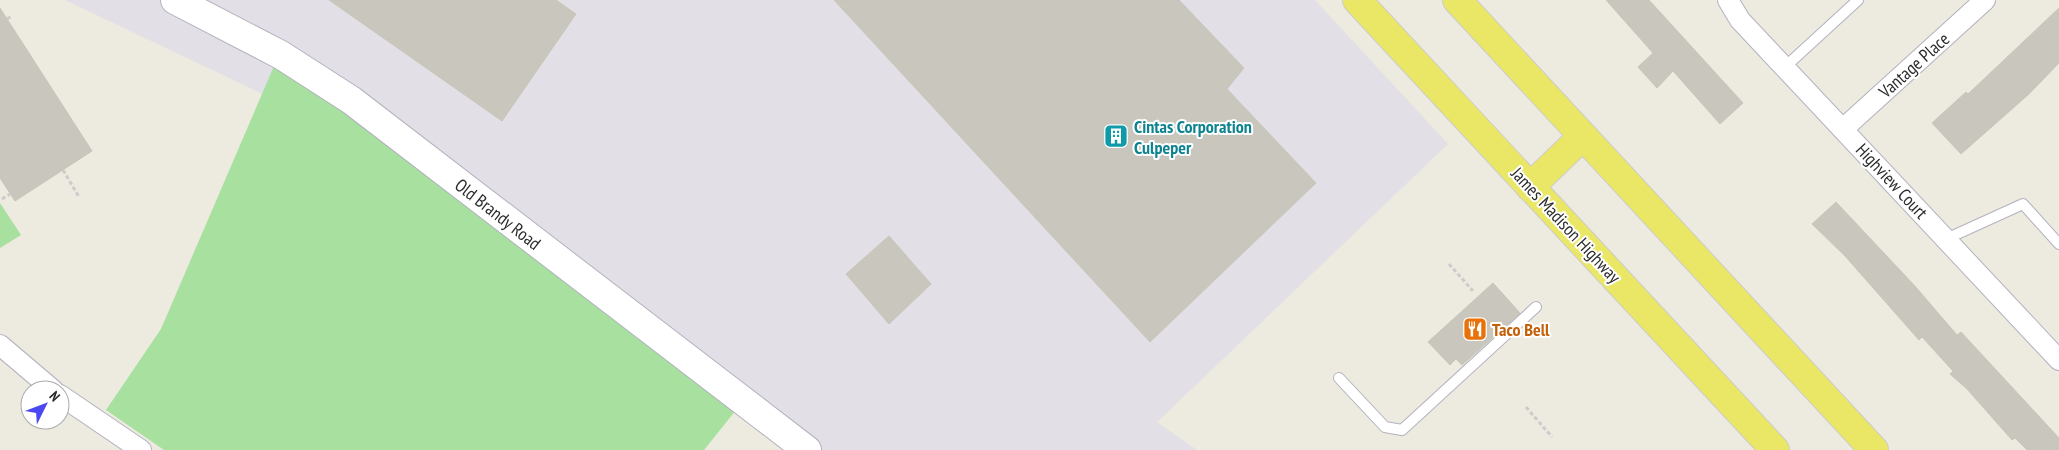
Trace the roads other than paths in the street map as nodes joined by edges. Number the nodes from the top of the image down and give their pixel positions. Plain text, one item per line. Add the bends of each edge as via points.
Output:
1 (175, 0) edge
2 (1357, 0) edge
3 (1457, 0) edge
4 (1728, 0) edge
5 (1858, 0) edge
6 (1985, 0) edge
7 (1785, 67) junction
8 (1843, 129) junction
9 (1583, 136) junction
10 (1530, 187) junction
11 (1946, 239) junction
12 (2059, 244) edge
13 (1536, 307) dead end
14 (0, 345) edge
15 (2059, 360) edge
16 (1339, 378) dead end
17 (41, 380) edge
18 (70, 402) edge
19 (141, 450) edge
20 (807, 450) edge
21 (1775, 450) edge
22 (1874, 450) edge

1 - 20 street, Old Brandy Road via 281,54 351,100
2 - 10 main road, James Madison Highway
3 - 9 main road
4 - 7 street, Highview Court via 1740,20
5 - 7 lane
6 - 8 street, Vantage Place
7 - 8 street, Highview Court
8 - 11 street, Highview Court
9 - 10 main road
9 - 22 main road
10 - 21 main road, James Madison Highway
11 - 12 lane via 2024,204
11 - 15 street, Highview Court
13 - 16 lane via 1402,430 1385,427
14 - 17 street
18 - 19 street

